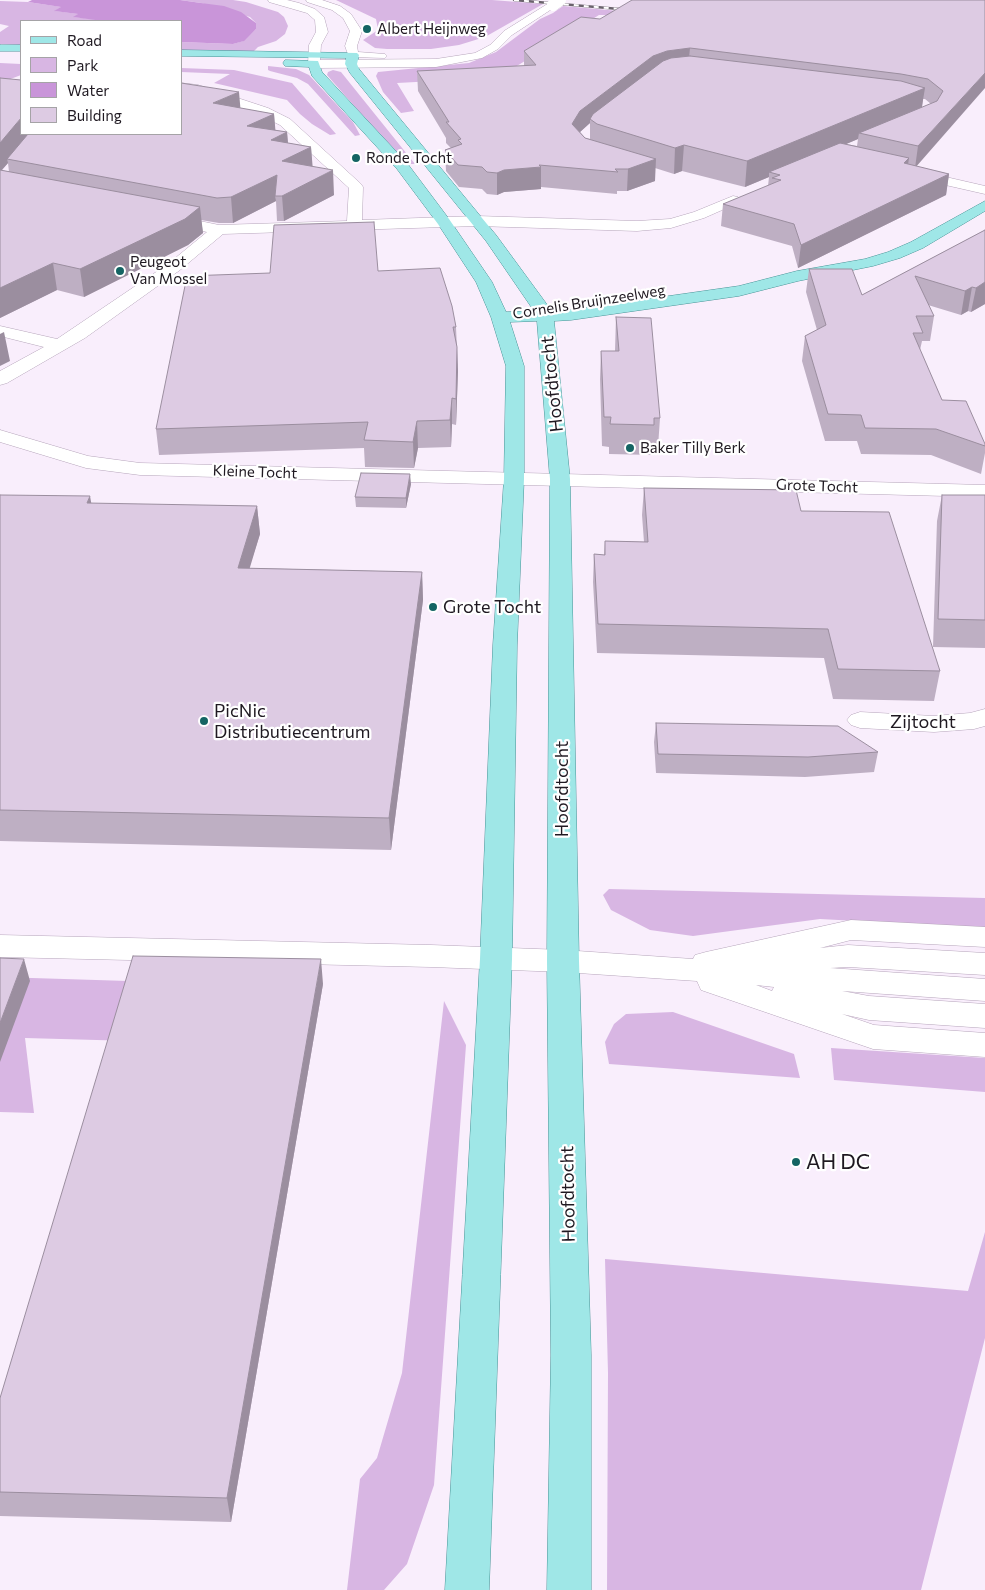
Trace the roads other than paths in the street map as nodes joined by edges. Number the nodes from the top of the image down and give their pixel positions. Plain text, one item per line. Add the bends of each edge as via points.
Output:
1 (273, 0) edge
2 (311, 0) edge
3 (557, 3) edge
4 (0, 48) edge
5 (20, 48) edge
6 (182, 54) edge
7 (0, 57) edge
8 (20, 58) edge
9 (314, 60) junction
10 (352, 60) junction
11 (182, 62) edge
12 (182, 87) edge
13 (896, 170) edge
14 (716, 194) dead end
15 (984, 198) edge
16 (153, 217) edge
17 (477, 221) junction
18 (444, 222) junction
19 (354, 225) junction
20 (219, 230) junction
21 (543, 312) junction
22 (500, 317) junction
23 (0, 331) edge
24 (60, 344) junction
25 (0, 379) edge
26 (0, 436) edge
27 (514, 479) junction
28 (560, 479) junction
29 (985, 491) edge
30 (985, 717) edge
31 (860, 720) dead end
32 (985, 937) edge
33 (0, 946) edge
34 (496, 959) junction
35 (563, 961) junction
36 (985, 964) edge
37 (678, 970) junction
38 (985, 990) edge
39 (985, 1016) edge
40 (985, 1045) edge
41 (467, 1590) edge
42 (569, 1590) edge

1 - 9 street via 311,11 320,19 322,32 315,45
2 - 10 street via 336,8 347,16 356,32
3 - 10 street via 478,56 436,63
4 - 5 main road
6 - 9 main road
7 - 8 main road
9 - 10 street
9 - 11 main road
9 - 18 main road, Hoofdtocht via 316,73 402,166
10 - 17 main road
12 - 19 street via 194,88 263,111 285,122 356,187
13 - 15 street
14 - 17 street via 738,198 671,223 615,226
15 - 21 main road, Cornelis Bruijnzeelweg via 917,244 867,263 739,291
16 - 20 street
17 - 18 street
17 - 21 main road
18 - 19 street
18 - 22 main road, Hoofdtocht via 484,282
19 - 20 street
20 - 24 street via 174,267
21 - 22 main road, Cornelis Bruijnzeelweg
21 - 28 main road, Hoofdtocht
22 - 27 main road, Hoofdtocht via 515,366
23 - 24 street
24 - 25 street
26 - 27 street, Kleine Tocht via 86,462 140,469
27 - 28 street, Kleine Tocht
27 - 34 main road, Hoofdtocht
28 - 29 street, Grote Tocht
28 - 35 main road, Hoofdtocht
30 - 31 street, Zijtocht via 934,724
32 - 37 street via 851,930
33 - 34 street
34 - 35 street
34 - 41 main road, Hoofdtocht
35 - 37 street
35 - 42 main road, Hoofdtocht via 571,1355
36 - 37 street via 848,956
37 - 38 street
37 - 39 street via 869,1008
37 - 40 street via 873,1037

